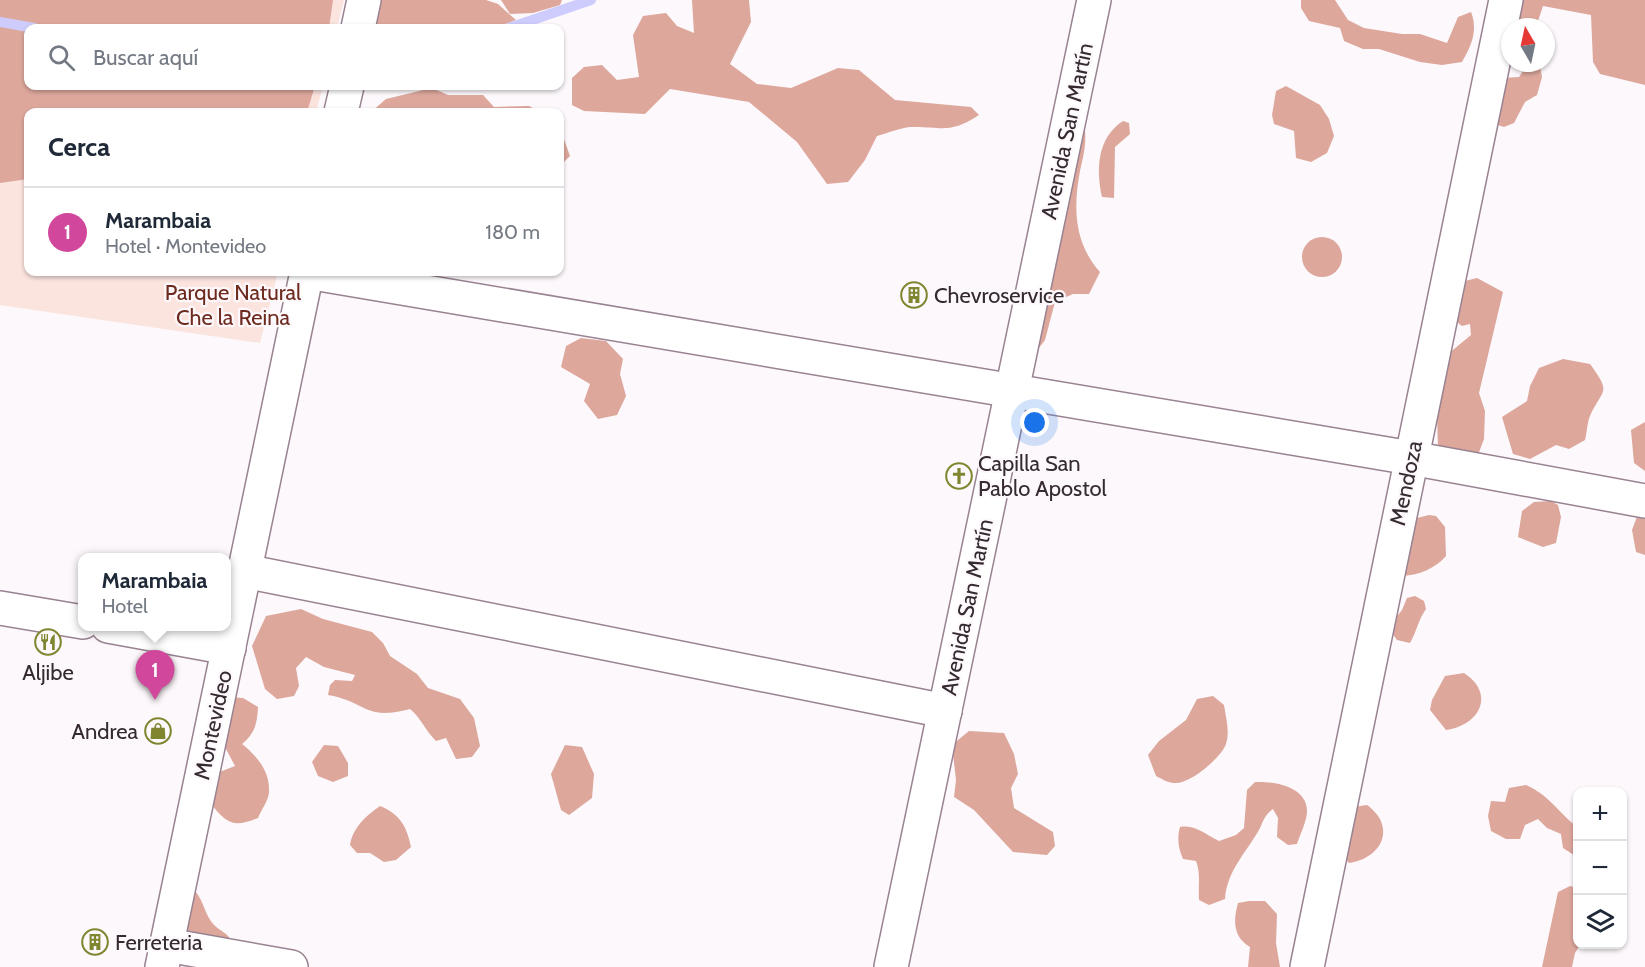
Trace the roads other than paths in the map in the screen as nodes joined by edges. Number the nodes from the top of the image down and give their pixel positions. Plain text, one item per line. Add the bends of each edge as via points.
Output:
1 (364, 0) edge
2 (1094, 0) edge
3 (1506, 0) edge
4 (359, 24) edge
5 (306, 276) edge
6 (331, 276) edge
7 (1012, 391) junction
8 (1411, 458) junction
9 (1645, 501) edge
10 (244, 571) junction
11 (0, 608) edge
12 (78, 621) edge
13 (131, 631) edge
14 (229, 648) junction
15 (945, 711) junction
16 (164, 956) edge
17 (291, 967) edge
18 (891, 967) edge
19 (1307, 967) edge

1 - 4 street
2 - 7 street, Avenida San Martín
3 - 8 street, Mendoza
5 - 10 street, Montevideo
6 - 7 street
7 - 8 street
7 - 15 street, Avenida San Martín
8 - 9 street
8 - 19 street, Mendoza
10 - 14 street, Montevideo
10 - 15 street
11 - 12 street
13 - 14 street
14 - 16 street, Montevideo
15 - 18 street, Avenida San Martín
16 - 17 street

